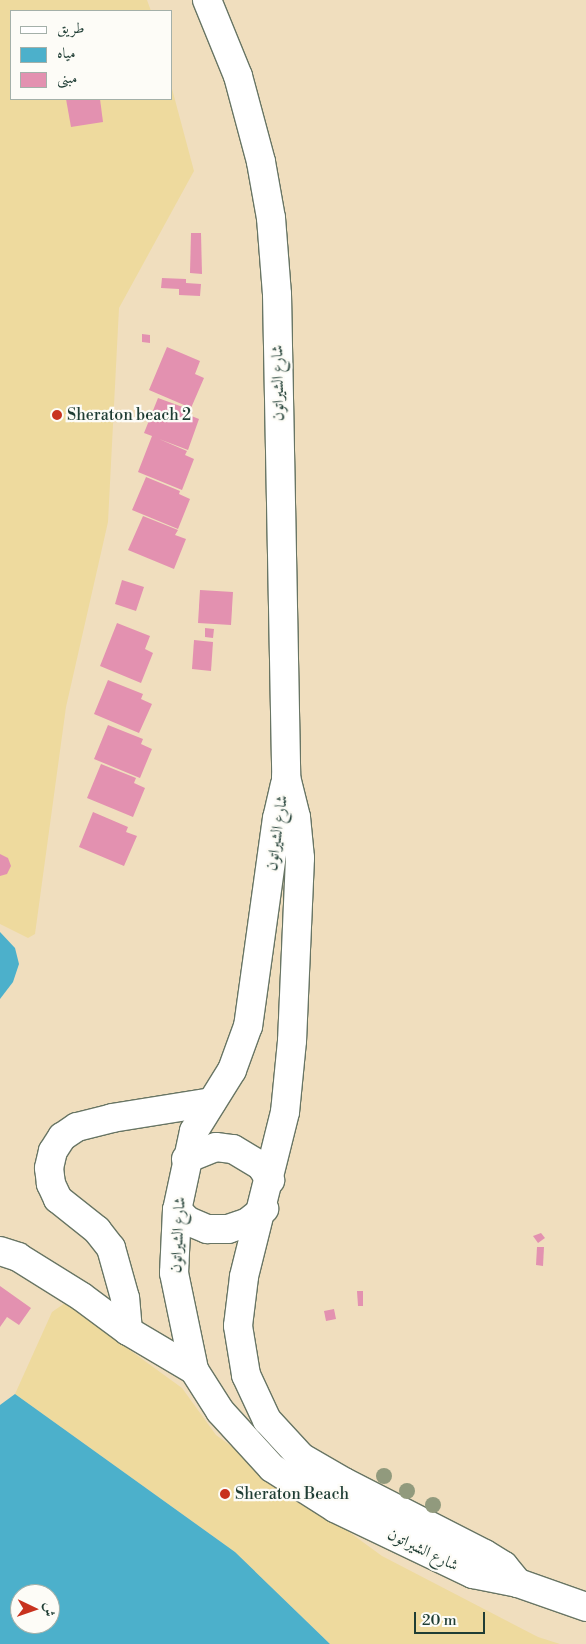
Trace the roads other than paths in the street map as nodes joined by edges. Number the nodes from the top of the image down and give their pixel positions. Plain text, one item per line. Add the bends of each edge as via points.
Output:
1 (207, 0) edge
2 (286, 777) junction
3 (212, 1102) junction
4 (186, 1159) junction
5 (270, 1180) junction
6 (264, 1209) junction
7 (177, 1210) junction
8 (0, 1251) edge
9 (128, 1332) junction
10 (194, 1370) junction
11 (518, 1583) junction
12 (586, 1608) edge

1 - 2 street, شارع الشيراتون via 238,76 261,162 271,218 277,294
2 - 3 street, شارع الشيراتون via 277,818 248,1026 232,1070
2 - 5 street, شارع الشيراتون via 296,817 300,858 291,1050 285,1112
3 - 4 street, شارع الشيراتون via 194,1131
3 - 9 street via 77,1127 62,1137 53,1151 49,1168 51,1184 58,1199 97,1230 111,1248 125,1298
4 - 5 street via 216,1147 233,1149 261,1166
4 - 7 street, شارع الشيراتون
5 - 6 street, شارع الشيراتون
6 - 7 street via 248,1222 228,1229 207,1228 188,1221
6 - 11 street, شارع الشيراتون via 244,1277 238,1326 246,1376 267,1420 301,1457 485,1554 504,1566
7 - 10 street, شارع الشيراتون via 174,1274
8 - 9 street via 18,1257 82,1296
9 - 10 street
10 - 11 street, شارع الشيراتون via 220,1411 272,1468 335,1508 474,1574
11 - 12 street, شارع الشيراتون

